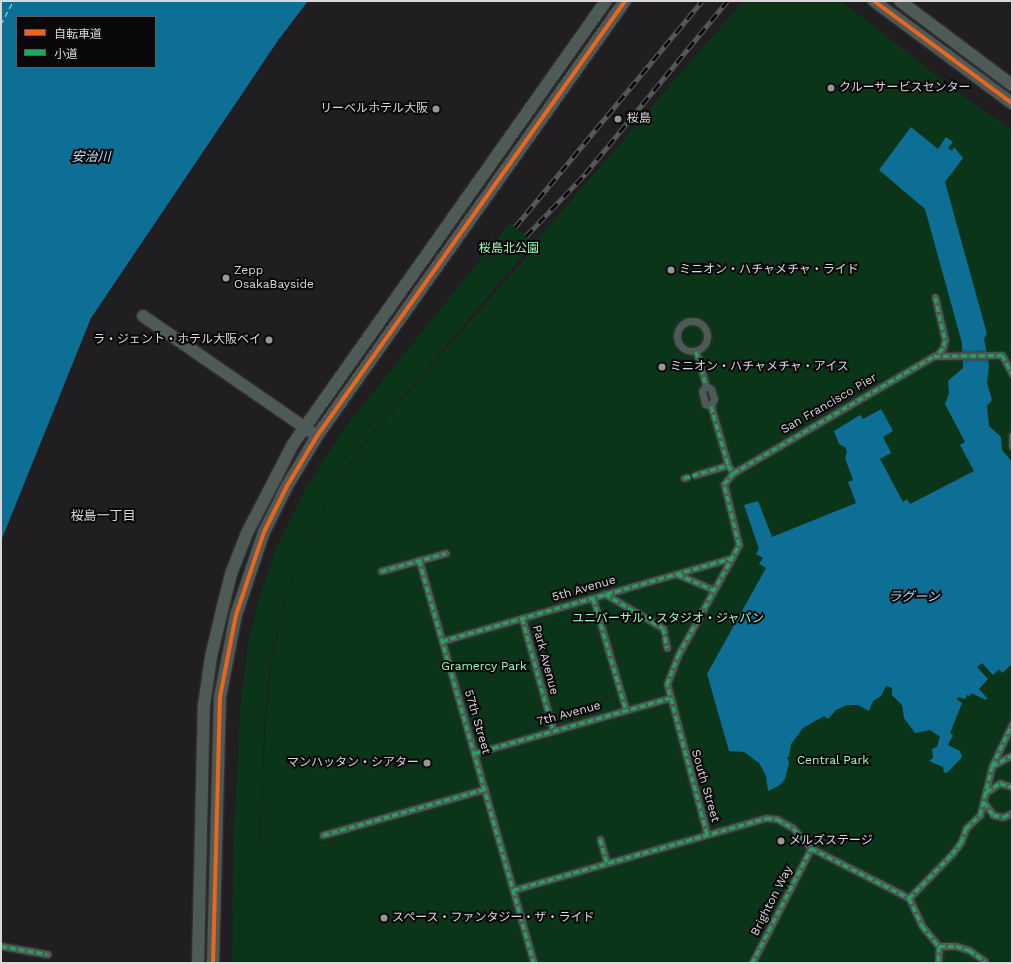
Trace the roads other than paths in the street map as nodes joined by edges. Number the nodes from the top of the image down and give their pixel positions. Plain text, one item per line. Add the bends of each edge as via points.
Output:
1 (606, 1) edge
2 (625, 1) edge
3 (874, 1) edge
4 (900, 1) edge
5 (1012, 85) edge
6 (1001, 96) junction
7 (1012, 103) edge
8 (934, 296) dead end
9 (143, 316) dead end
10 (696, 351) junction
11 (937, 355) junction
12 (1012, 374) edge
13 (304, 427) junction
14 (1012, 435) edge
15 (317, 436) junction
16 (1012, 446) edge
17 (728, 464) junction
18 (733, 473) junction
19 (695, 475) dead end
20 (446, 553) dead end
21 (732, 558) junction
22 (419, 560) junction
23 (381, 571) dead end
24 (677, 574) junction
25 (714, 590) junction
26 (605, 594) junction
27 (593, 598) junction
28 (522, 618) junction
29 (442, 641) junction
30 (667, 648) dead end
31 (669, 698) junction
32 (626, 710) junction
33 (1012, 724) edge
34 (553, 730) junction
35 (475, 753) junction
36 (1012, 755) edge
37 (992, 766) junction
38 (1012, 787) edge
39 (485, 789) junction
40 (986, 792) junction
41 (984, 802) junction
42 (1012, 814) edge
43 (707, 834) junction
44 (323, 835) dead end
45 (600, 839) dead end
46 (811, 848) junction
47 (607, 863) junction
48 (513, 890) junction
49 (909, 898) junction
50 (1, 946) edge
51 (939, 946) junction
52 (47, 954) dead end
53 (985, 961) dead end
54 (198, 963) edge
55 (212, 963) edge
56 (534, 963) edge
57 (752, 963) edge
58 (938, 963) edge

1 - 13 street
2 - 15 street
3 - 6 street
4 - 5 street
5 - 6 street
6 - 7 street
8 - 11 street via 945,340
9 - 13 street
10 - 10 street via 683,347 678,338 680,328 688,322 698,322 707,335 705,344
10 - 17 street via 706,386 711,389 714,399 711,406
11 - 12 street via 1002,355
11 - 18 street, San Francisco Pier
13 - 15 street
13 - 54 street via 274,476 247,533 231,574 211,657 204,705
14 - 16 street
15 - 55 street via 287,486 264,532 246,578 228,647 218,725
17 - 18 street
17 - 19 street
18 - 21 street, South Street via 724,484 739,545
20 - 22 street
21 - 24 street, 5th Avenue
21 - 25 street, South Street
22 - 23 street
22 - 29 street, 57th Street
24 - 25 street
24 - 26 street, 5th Avenue
25 - 31 street, South Street via 668,677
26 - 27 street, 5th Avenue
26 - 30 street via 663,628
27 - 28 street, 5th Avenue
27 - 32 street
28 - 29 street, 5th Avenue
28 - 34 street, Park Avenue
29 - 35 street, 57th Street
31 - 32 street, 7th Avenue
31 - 43 street, South Street
32 - 34 street, 7th Avenue
33 - 37 street
34 - 35 street, 7th Avenue
35 - 39 street, 57th Street
36 - 37 street
37 - 40 street
38 - 40 street via 1000,783
39 - 44 street
39 - 48 street, 57th Street
40 - 41 street
41 - 42 street via 993,815 1003,817
41 - 49 street via 980,815 966,828 962,842
43 - 46 street, South Street via 771,818 793,828
43 - 47 street
45 - 47 street
46 - 49 street, South Street
46 - 57 street, Brighton Way
47 - 48 street
48 - 56 street, 57th Street
49 - 51 street via 922,926
50 - 52 street
51 - 53 street via 956,946 969,950
51 - 58 street

